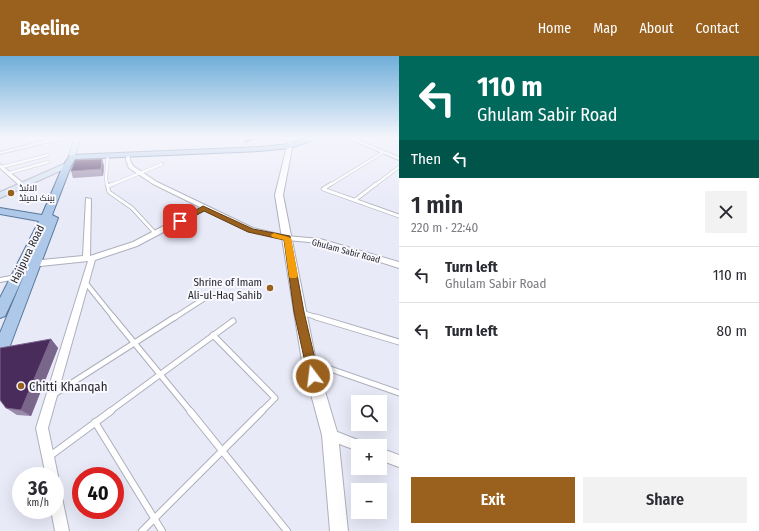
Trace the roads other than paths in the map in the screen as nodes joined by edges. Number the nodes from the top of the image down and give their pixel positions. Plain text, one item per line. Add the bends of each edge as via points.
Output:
1 (26, 160) edge
2 (72, 160) edge
3 (79, 160) edge
4 (108, 160) edge
5 (128, 160) edge
6 (285, 160) edge
7 (370, 160) edge
8 (48, 162) dead end
9 (162, 164) dead end
10 (1, 166) edge
11 (67, 166) junction
12 (399, 167) edge
13 (9, 173) junction
14 (140, 174) junction
15 (22, 185) junction
16 (108, 186) junction
17 (0, 195) edge
18 (88, 200) dead end
19 (355, 200) junction
20 (203, 208) junction
21 (0, 211) edge
22 (399, 216) edge
23 (48, 220) junction
24 (156, 234) junction
25 (287, 238) junction
26 (89, 259) junction
27 (36, 263) junction
28 (22, 265) junction
29 (399, 265) edge
30 (16, 277) junction
31 (0, 280) edge
32 (85, 282) junction
33 (205, 298) dead end
34 (0, 312) edge
35 (299, 312) junction
36 (232, 321) dead end
37 (213, 335) junction
38 (399, 342) edge
39 (135, 343) junction
40 (0, 352) edge
41 (309, 361) junction
42 (160, 374) junction
43 (399, 393) edge
44 (51, 396) junction
45 (95, 422) junction
46 (330, 435) junction
47 (351, 443) edge
48 (221, 450) junction
49 (48, 457) junction
50 (387, 457) edge
51 (399, 461) edge
52 (50, 467) edge
53 (154, 517) junction
54 (60, 519) edge
55 (62, 531) edge
56 (142, 531) edge
57 (162, 531) edge
58 (287, 531) edge
59 (339, 531) edge

1 - 10 lane
2 - 11 main road
3 - 23 main road via 74,162
4 - 16 lane
5 - 14 street, Ghulam Sabir Road via 131,167
6 - 25 street via 279,195
7 - 19 lane via 323,189
8 - 13 lane
9 - 14 lane
10 - 13 street
11 - 15 main road
11 - 23 main road
12 - 19 lane
13 - 15 street
14 - 16 lane
14 - 20 street, Ghulam Sabir Road
15 - 17 main road
16 - 24 lane via 109,192 132,208
18 - 26 street
19 - 22 lane
20 - 24 street
20 - 25 street, Ghulam Sabir Road via 251,230
21 - 23 main road
23 - 27 main road
23 - 28 main road, Hajipura Road
24 - 26 street via 135,244
25 - 29 street, Ghulam Sabir Road via 320,242
25 - 35 street
26 - 27 street
26 - 32 street
27 - 28 street
27 - 40 main road
28 - 30 main road, Hajipura Road
30 - 31 lane
30 - 34 main road, Hajipura Road
32 - 39 lane
32 - 44 street
33 - 39 lane
35 - 38 lane
35 - 41 street
36 - 37 lane
37 - 42 lane
37 - 48 lane via 275,398
39 - 42 lane
39 - 44 lane
41 - 43 lane
41 - 46 street
42 - 45 lane
42 - 48 lane
44 - 49 street via 42,428
45 - 49 lane
45 - 53 lane
46 - 47 street
46 - 59 street
48 - 53 lane
48 - 58 lane
49 - 52 street
50 - 51 street
53 - 56 lane
53 - 57 lane
54 - 55 street

